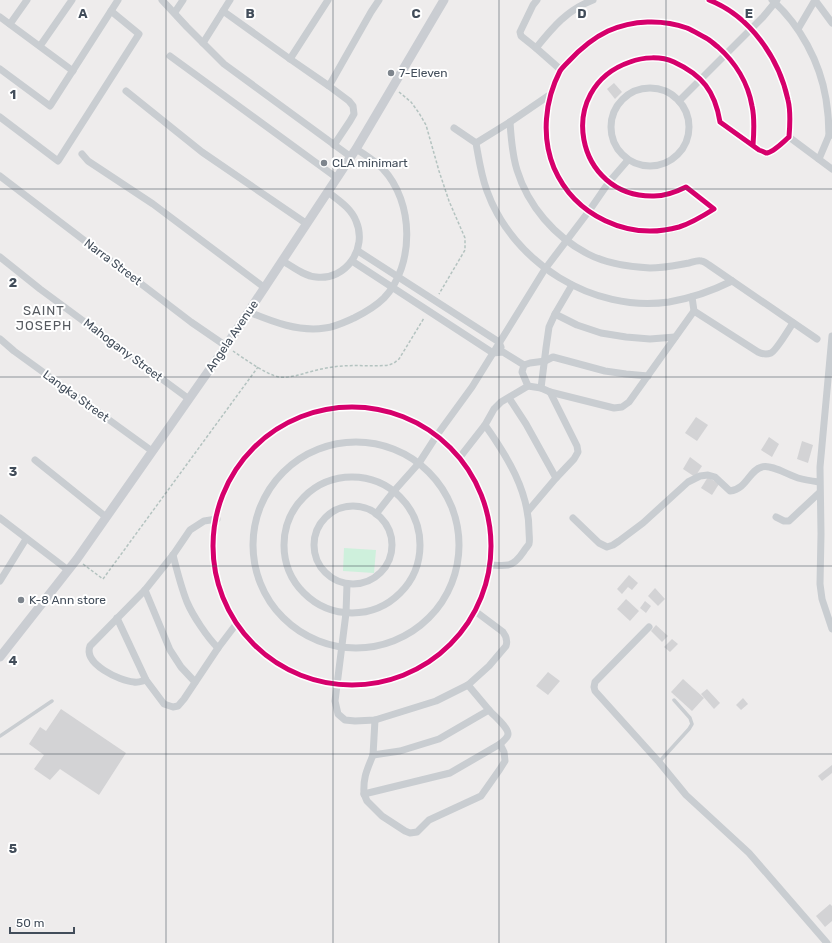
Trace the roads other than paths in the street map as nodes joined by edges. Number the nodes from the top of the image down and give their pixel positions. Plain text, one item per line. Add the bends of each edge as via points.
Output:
1 (27, 0) edge
2 (72, 0) edge
3 (118, 0) edge
4 (163, 0) edge
5 (183, 0) edge
6 (230, 0) edge
7 (328, 0) edge
8 (379, 0) edge
9 (444, 0) edge
10 (537, 0) edge
11 (593, 0) edge
12 (709, 0) edge
13 (775, 1) edge
14 (111, 11) junction
15 (223, 11) junction
16 (175, 12) junction
17 (0, 17) edge
18 (832, 23) edge
19 (10, 24) junction
20 (752, 29) junction
21 (798, 29) junction
22 (203, 43) junction
23 (40, 46) junction
24 (536, 48) junction
25 (726, 54) junction
26 (170, 56) dead end
27 (290, 59) junction
28 (0, 69) edge
29 (561, 70) junction
30 (73, 71) junction
31 (701, 80) junction
32 (329, 86) junction
33 (126, 91) dead end
34 (551, 94) junction
35 (679, 101) junction
36 (0, 117) edge
37 (510, 122) junction
38 (454, 128) dead end
39 (830, 133) edge
40 (789, 137) junction
41 (476, 143) junction
42 (334, 145) junction
43 (752, 145) junction
44 (354, 153) junction
45 (82, 154) dead end
46 (819, 159) junction
47 (628, 160) junction
48 (832, 169) edge
49 (0, 176) edge
50 (338, 178) junction
51 (609, 182) junction
52 (328, 192) junction
53 (589, 211) junction
54 (307, 224) junction
55 (567, 240) junction
56 (358, 251) junction
57 (0, 257) edge
58 (283, 261) junction
59 (352, 261) junction
60 (545, 268) junction
61 (398, 277) junction
62 (732, 281) junction
63 (572, 285) junction
64 (392, 287) junction
65 (265, 288) junction
66 (692, 297) junction
67 (694, 311) junction
68 (249, 312) junction
69 (555, 314) junction
70 (793, 322) junction
71 (832, 336) edge
72 (675, 337) junction
73 (0, 339) edge
74 (817, 339) dead end
75 (499, 342) junction
76 (226, 346) junction
77 (503, 352) junction
78 (493, 353) junction
79 (545, 361) junction
80 (524, 366) junction
81 (648, 376) junction
82 (528, 386) junction
83 (541, 388) junction
84 (550, 392) junction
85 (509, 398) junction
86 (189, 399) junction
87 (484, 425) junction
88 (437, 435) junction
89 (152, 451) junction
90 (460, 458) junction
91 (35, 460) dead end
92 (419, 463) junction
93 (556, 478) junction
94 (819, 482) junction
95 (394, 491) junction
96 (820, 493) junction
97 (528, 511) junction
98 (376, 514) junction
99 (106, 517) junction
100 (776, 517) dead end
101 (0, 518) edge
102 (573, 518) dead end
103 (217, 519) junction
104 (26, 539) junction
105 (173, 555) junction
106 (489, 565) junction
107 (68, 570) junction
108 (0, 581) edge
109 (347, 584) junction
110 (145, 590) junction
111 (475, 611) junction
112 (346, 613) junction
113 (117, 618) junction
114 (237, 623) junction
115 (649, 627) dead end
116 (832, 629) edge
117 (342, 647) junction
118 (218, 648) junction
119 (0, 657) edge
120 (146, 680) junction
121 (195, 682) junction
122 (337, 685) junction
123 (468, 685) junction
124 (674, 700) dead end
125 (52, 701) dead end
126 (489, 710) junction
127 (375, 720) junction
128 (0, 736) edge
129 (500, 744) junction
130 (373, 755) junction
131 (659, 762) junction
132 (364, 794) junction
133 (827, 943) edge

1 - 19 street
2 - 23 street
3 - 14 street
4 - 16 street
5 - 16 street
6 - 15 street
7 - 27 street
8 - 32 street
9 - 44 main road, Angela Avenue
10 - 24 street via 520,32 521,36
11 - 24 street via 569,13 552,28
12 - 20 street via 730,10
13 - 20 street
13 - 21 street
14 - 30 street
14 - 36 street via 139,34 58,161
15 - 22 street
15 - 27 street
16 - 22 street
17 - 19 street
18 - 21 street via 815,0
19 - 23 street
20 - 25 street
20 - 40 street via 778,68 784,84 789,101
21 - 39 street via 816,62 822,80
22 - 42 street via 224,64
23 - 30 street
24 - 29 street
25 - 29 street via 708,39 687,28 665,22 641,22 618,26 597,36 578,50
25 - 31 street
25 - 43 street via 747,87 754,126
26 - 50 street
27 - 32 street
28 - 30 street via 50,106
29 - 34 street
31 - 35 street
31 - 43 street via 714,99 720,122
31 - 51 street via 687,68 672,61 654,58 637,59 620,65 602,79 586,103 582,120 583,138 588,155 597,170
32 - 42 street via 354,106 354,114
33 - 54 street via 202,152
34 - 37 street
34 - 53 street via 546,131 552,161 563,184
35 - 47 street via 685,110 688,133 679,153 660,165 649,166
35 - 47 street via 670,93 647,88 635,91 617,106 612,117 613,141
37 - 41 street
37 - 55 street via 516,169 525,192 537,210
38 - 41 street
39 - 46 street
40 - 43 street via 767,153
40 - 46 street
41 - 60 street via 480,168 497,213 527,253
42 - 44 street
44 - 50 main road, Angela Avenue
44 - 61 street via 372,160 384,170 400,198 405,216 407,241
45 - 65 street via 88,161 153,204
46 - 48 street
47 - 51 street
49 - 76 street, Narra Street via 190,322
50 - 52 main road, Angela Avenue
51 - 53 street
51 - 53 street via 623,191 638,196 671,194 686,187 714,209 680,227 642,231 623,228
52 - 54 main road, Angela Avenue
52 - 56 street via 350,211 356,220 360,235
53 - 55 street
54 - 58 main road, Angela Avenue
55 - 60 street
55 - 62 street via 588,254 632,267 652,268 701,261
56 - 59 street
56 - 61 street
57 - 86 street, Mahogany Street
58 - 59 street via 306,275 316,277 336,274
58 - 65 main road, Angela Avenue
59 - 64 street
60 - 63 street
60 - 75 street
61 - 64 street
61 - 75 street
62 - 66 street
62 - 70 street
63 - 66 street via 595,294 643,303 668,302
63 - 69 street
64 - 68 street via 384,298 362,314 343,324 326,328 290,326
64 - 78 street
65 - 68 main road, Angela Avenue
66 - 67 street
67 - 70 street via 765,354 776,348
67 - 72 street
68 - 76 main road, Angela Avenue
69 - 72 street via 578,325 613,335 650,339
69 - 79 street via 549,327
70 - 74 street
71 - 94 street
72 - 81 street
73 - 89 street, Langka Street
75 - 77 street
75 - 78 street
76 - 86 main road, Angela Avenue
77 - 78 street
77 - 80 street
78 - 88 street
79 - 80 street via 530,362
79 - 81 street via 553,358 568,360 605,371
79 - 83 street
80 - 82 street via 522,372
81 - 84 street via 629,402 622,407 614,408
82 - 83 street
82 - 85 street
83 - 84 street
84 - 93 street via 578,452
85 - 87 street via 501,402
85 - 93 street
86 - 89 main road, Angela Avenue
87 - 90 street
87 - 97 street via 512,468
88 - 90 street
88 - 92 street
88 - 103 street via 406,417 371,408 336,407 301,416 270,434 244,459 226,490
89 - 99 main road, Angela Avenue
90 - 106 street via 482,497 488,519 491,542
91 - 99 street
92 - 95 street
92 - 117 street via 437,481 453,509 459,546 451,584 431,616 400,638 364,648
92 - 117 street via 406,454 378,443 356,441 318,448 281,474 258,513 254,528 254,558 262,588 270,601 290,624 302,633 315,640
93 - 97 street
94 - 96 street
94 - 102 street via 798,478 768,466 756,470 740,488 730,491 714,476 700,476 688,482 619,541 607,547 599,543
95 - 98 street
95 - 112 street via 408,506 416,521 420,555 415,572 407,587 380,608 363,613
95 - 112 street via 375,480 362,477 337,478 324,482 308,492 289,518 285,530 285,556 294,580 311,600 334,611
96 - 100 street via 789,521
96 - 116 street via 820,584
97 - 106 street via 529,544 521,556 509,565
98 - 109 street via 390,533 392,542 388,562 379,574 366,582
98 - 109 street via 362,507 343,507 326,517 316,533 314,552 317,562 329,577
99 - 107 main road, Angela Avenue
101 - 104 street
103 - 105 street via 204,522 190,530
103 - 114 street via 214,542 218,577
104 - 107 street
104 - 108 street
105 - 110 street
105 - 118 street via 187,604
106 - 111 street via 485,586
107 - 119 main road, Angela Avenue
109 - 112 street
110 - 113 street
110 - 121 street via 170,650
111 - 122 street via 456,638 443,651 412,671 376,683
111 - 123 street via 503,632 507,642 489,666
112 - 117 street
113 - 120 street
113 - 120 street via 90,646 90,655 105,672 126,681
114 - 118 street
114 - 122 street via 251,641 283,666
115 - 131 street via 594,686 595,691
117 - 122 street
118 - 121 street
120 - 121 street via 164,704 173,707 180,704
122 - 127 street via 335,701 338,714 345,720
123 - 126 street
123 - 127 street via 436,701
124 - 131 lane via 692,724
125 - 128 lane
126 - 129 street via 508,733
126 - 130 street via 439,739 400,751
127 - 130 street
129 - 132 street via 450,773
129 - 132 street via 505,761 481,796 429,820 417,832 405,831 382,816 367,801
130 - 132 street via 363,784
131 - 133 street via 686,795 748,853

